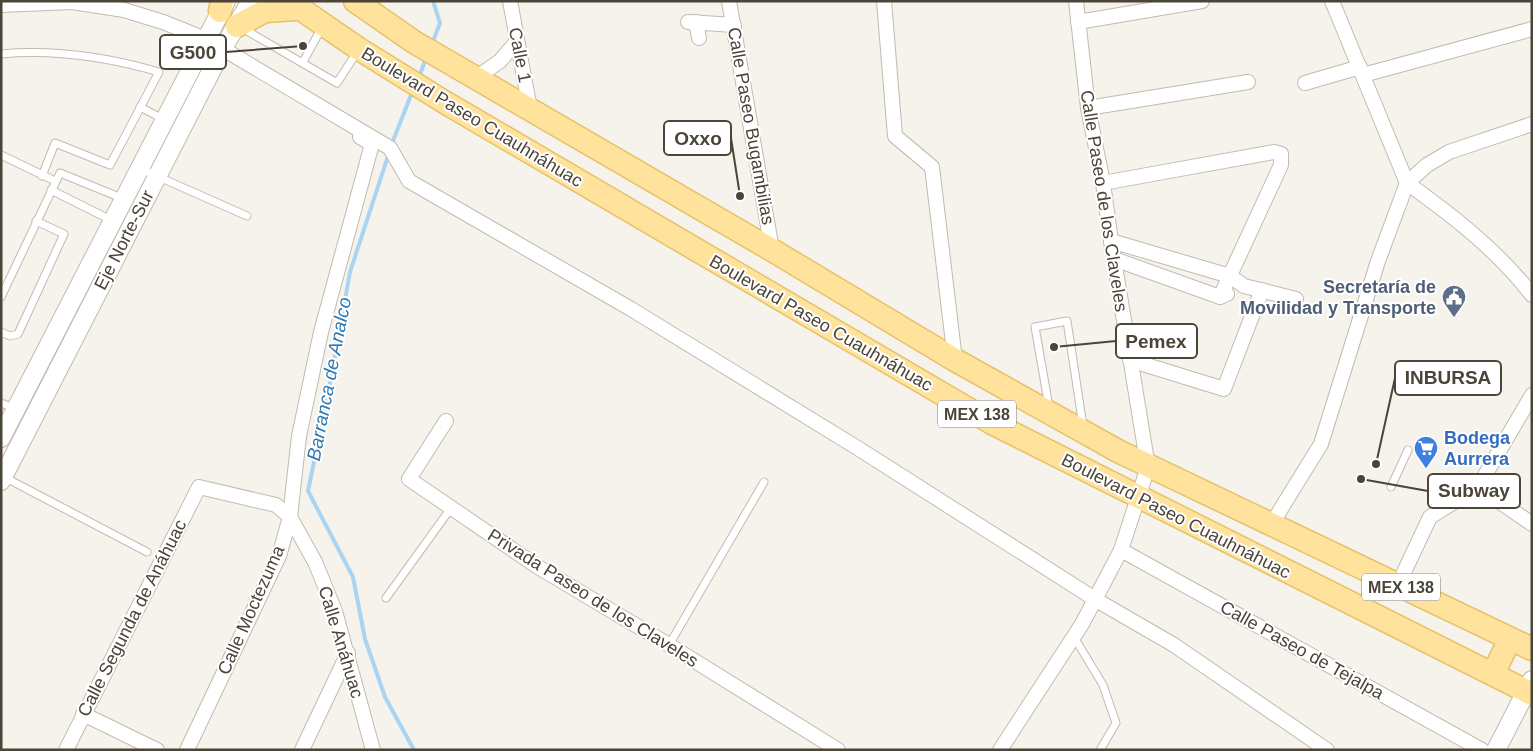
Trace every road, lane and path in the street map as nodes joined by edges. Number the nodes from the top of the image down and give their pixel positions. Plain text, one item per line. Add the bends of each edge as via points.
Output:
1 (251, 1) edge
2 (356, 1) edge
3 (510, 1) edge
4 (730, 1) edge
5 (884, 1) edge
6 (1076, 1) edge
7 (1202, 1) edge
8 (1335, 2) edge
9 (1, 5) edge
10 (223, 5) edge
11 (293, 5) edge
12 (1078, 22) junction
13 (323, 25) junction
14 (734, 25) junction
15 (238, 26) junction
16 (1532, 29) edge
17 (698, 38) dead end
18 (517, 41) junction
19 (217, 48) junction
20 (359, 49) junction
21 (1, 54) edge
22 (303, 62) junction
23 (1361, 71) junction
24 (471, 76) junction
25 (1248, 82) dead end
26 (1305, 83) dead end
27 (140, 107) junction
28 (1088, 108) junction
29 (530, 109) junction
30 (166, 121) junction
31 (1532, 124) edge
32 (1, 155) edge
33 (141, 169) junction
34 (158, 175) junction
35 (42, 176) junction
36 (55, 181) junction
37 (1103, 183) junction
38 (1407, 183) junction
39 (51, 190) junction
40 (133, 203) junction
41 (247, 216) dead end
42 (36, 221) junction
43 (122, 225) junction
44 (1111, 241) junction
45 (772, 250) junction
46 (1114, 259) junction
47 (1230, 276) junction
48 (1244, 286) junction
49 (1262, 290) junction
50 (1532, 295) edge
51 (1, 297) edge
52 (1220, 297) junction
53 (1296, 299) dead end
54 (1, 332) edge
55 (954, 360) junction
56 (1130, 360) junction
57 (1532, 395) edge
58 (9, 406) edge
59 (1050, 413) junction
60 (446, 421) dead end
61 (1084, 432) junction
62 (1, 438) edge
63 (1408, 450) dead end
64 (1118, 451) junction
65 (1072, 464) junction
66 (1148, 467) junction
67 (2, 478) edge
68 (764, 482) dead end
69 (199, 487) joint
70 (1390, 487) dead end
71 (1478, 487) junction
72 (1139, 498) junction
73 (451, 508) junction
74 (290, 517) junction
75 (1532, 524) edge
76 (1271, 525) junction
77 (1121, 550) junction
78 (147, 552) dead end
79 (1398, 586) junction
80 (386, 598) dead end
81 (1095, 599) junction
82 (1074, 637) junction
83 (1510, 639) junction
84 (669, 644) junction
85 (1532, 649) edge
86 (348, 653) junction
87 (1493, 674) junction
88 (1530, 688) edge
89 (83, 714) junction
90 (66, 750) edge
91 (157, 750) edge
92 (187, 750) edge
93 (302, 750) edge
94 (372, 750) edge
95 (838, 750) edge
96 (1000, 750) edge
97 (1100, 750) edge
98 (1327, 750) edge
99 (1482, 750) edge
100 (1496, 750) edge

1 - 15 street, Eje Norte-Sur
2 - 24 main road, Boulevard Paseo Cuauhnáhuac / MEX 138 via 414,42
3 - 18 street, Calle 1
4 - 14 street, Calle Paseo Bugambilias
5 - 55 street via 895,136 932,167
6 - 12 street, Calle Paseo de los Claveles
7 - 12 street
8 - 23 street
9 - 19 street via 72,2 115,9 163,22
10 - 19 street, Eje Norte-Sur
11 - 13 main road, Boulevard Paseo Cuauhnáhuac / MEX 138
11 - 15 main road via 265,11
12 - 28 street, Calle Paseo de los Claveles
13 - 20 main road, Boulevard Paseo Cuauhnáhuac / MEX 138
13 - 22 lane
14 - 17 street via 692,22
14 - 45 street, Calle Paseo Bugambilias
15 - 19 street, Eje Norte-Sur
15 - 22 lane
16 - 23 street
18 - 24 street via 500,61
18 - 29 street, Calle 1
19 - 30 street, Eje Norte-Sur
19 - 34 street, Eje Norte-Sur
19 - 74 street, Calle Moctezuma via 372,144 320,332 300,436
19 - 81 street via 390,148 409,181 631,309
20 - 22 lane via 337,83
20 - 65 main road, Boulevard Paseo Cuauhnáhuac / MEX 138 via 992,423
21 - 27 lane via 62,52 158,72
23 - 26 street
23 - 38 street
24 - 29 main road, Boulevard Paseo Cuauhnáhuac / MEX 138
25 - 28 street
27 - 30 lane
27 - 35 lane via 110,165 55,143
28 - 37 street, Calle Paseo de los Claveles
29 - 45 main road, Boulevard Paseo Cuauhnáhuac / MEX 138
30 - 33 street, Eje Norte-Sur
31 - 38 street via 1449,152 1427,164
32 - 35 lane
33 - 34 lane
33 - 40 street, Eje Norte-Sur
34 - 40 street, Eje Norte-Sur
34 - 41 lane
35 - 36 lane
36 - 39 lane
36 - 40 lane via 60,173
37 - 44 street, Calle Paseo de los Claveles
37 - 47 street via 1274,152 1281,154 1281,165
38 - 50 street via 1452,215 1493,252
38 - 76 street via 1378,261 1321,444
39 - 42 lane
39 - 43 lane
40 - 43 street, Eje Norte-Sur
42 - 51 lane
42 - 54 lane via 64,234 18,334 10,336
43 - 58 street, Eje Norte-Sur
43 - 67 street, Eje Norte-Sur
44 - 46 street, Calle Paseo de los Claveles
44 - 47 street
45 - 55 main road, Boulevard Paseo Cuauhnáhuac / MEX 138
46 - 52 street
46 - 56 street, Calle Paseo de los Claveles
47 - 48 street
47 - 52 street
48 - 49 street
48 - 52 street
49 - 53 street
49 - 56 street via 1224,389
55 - 59 main road, Boulevard Paseo Cuauhnáhuac / MEX 138
56 - 66 street, Calle Paseo de los Claveles
57 - 71 street
58 - 62 street, Eje Norte-Sur
59 - 61 main road, Boulevard Paseo Cuauhnáhuac / MEX 138
59 - 61 lane via 1035,327 1067,322
60 - 73 street, Privada Paseo de los Claveles via 409,479
61 - 64 main road, Boulevard Paseo Cuauhnáhuac / MEX 138
63 - 70 lane
64 - 65 main road via 1107,466
64 - 66 main road, Boulevard Paseo Cuauhnáhuac / MEX 138
65 - 72 main road, Boulevard Paseo Cuauhnáhuac / MEX 138
66 - 72 street, Calle Paseo de los Claveles
66 - 76 main road, Boulevard Paseo Cuauhnáhuac / MEX 138
67 - 78 lane
68 - 84 lane
69 - 74 street, Calle Anáhuac via 276,504
69 - 89 street, Calle Segunda de Anáhuac
71 - 75 street
71 - 79 street via 1430,516
72 - 77 street, Calle Paseo de los Claveles
72 - 87 main road, Boulevard Paseo Cuauhnáhuac / MEX 138
73 - 80 lane
73 - 84 street, Privada Paseo de los Claveles via 538,567
74 - 86 street, Calle Anáhuac via 315,562
74 - 92 street, Calle Moctezuma via 279,556
76 - 79 main road, Boulevard Paseo Cuauhnáhuac / MEX 138
77 - 81 street, Calle Paseo de los Claveles
77 - 99 street, Calle Paseo de Tejalpa
79 - 83 main road, Boulevard Paseo Cuauhnáhuac / MEX 138
81 - 82 street, Calle Paseo de los Claveles
81 - 98 street via 1174,646
82 - 96 street
82 - 97 lane via 1103,685 1116,723
83 - 85 main road, Boulevard Paseo Cuauhnáhuac / MEX 138
83 - 87 main road
84 - 95 street, Privada Paseo de los Claveles
86 - 93 street
86 - 94 street, Calle Anáhuac
87 - 88 main road, Boulevard Paseo Cuauhnáhuac / MEX 138
88 - 100 street
89 - 90 street, Calle Segunda de Anáhuac
89 - 91 street

